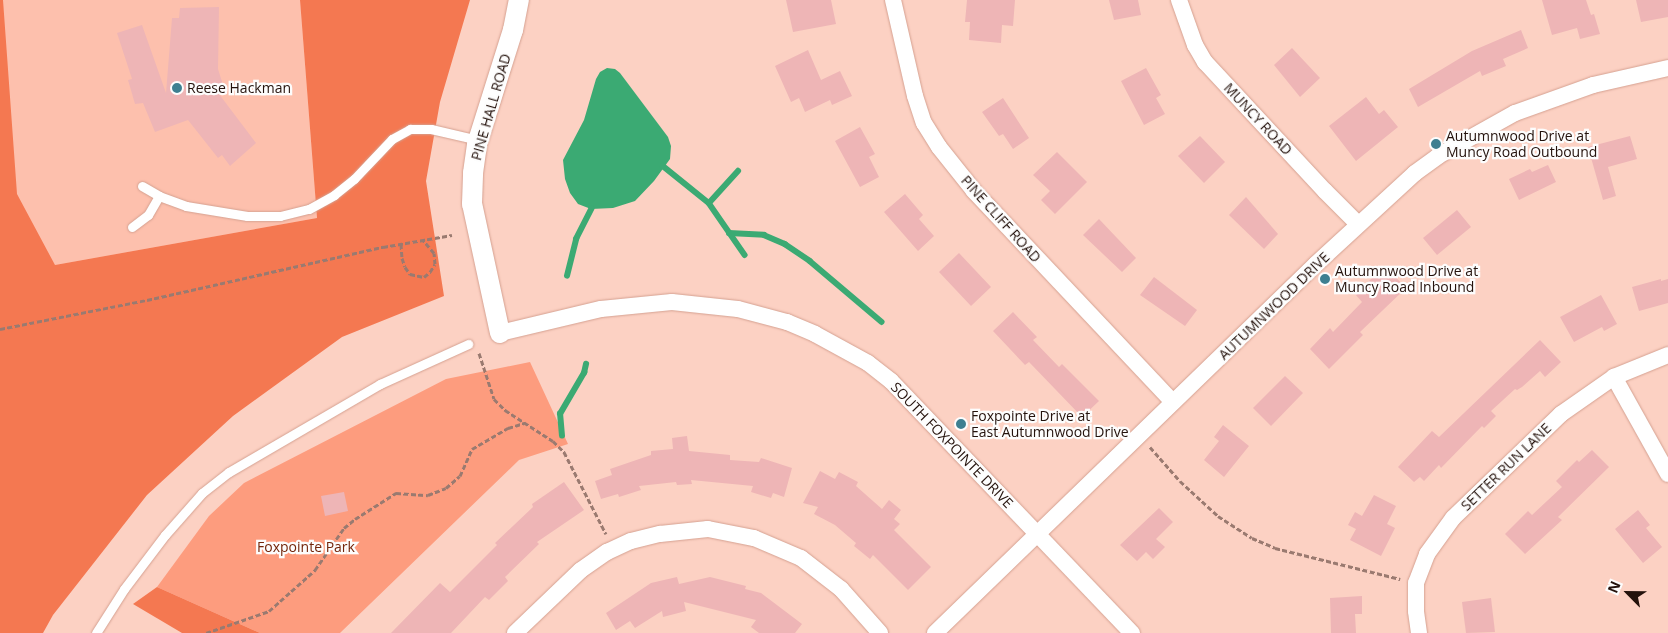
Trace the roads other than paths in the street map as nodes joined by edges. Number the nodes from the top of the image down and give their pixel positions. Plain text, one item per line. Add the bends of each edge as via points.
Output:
1 (519, 0) edge
2 (893, 0) edge
3 (1179, 0) edge
4 (1668, 68) edge
5 (478, 140) junction
6 (142, 186) dead end
7 (159, 196) junction
8 (1358, 224) junction
9 (132, 227) dead end
10 (500, 333) joint
11 (468, 344) dead end
12 (1668, 355) edge
13 (1614, 377) junction
14 (1172, 402) junction
15 (1668, 474) edge
16 (1037, 534) junction
17 (96, 633) edge
18 (515, 633) edge
19 (880, 633) edge
20 (935, 633) edge
21 (1132, 633) edge
22 (1419, 633) edge

1 - 5 street, PINE HALL ROAD via 513,30
2 - 14 street, PINE CLIFF ROAD via 915,96 924,123 939,147 974,191
3 - 8 street, MUNCY ROAD via 1195,44 1206,62
4 - 8 street, AUTUMNWOOD DRIVE via 1593,85 1514,113 1438,156
5 - 7 lane via 431,129 410,129 392,138 354,179 334,195 309,209 280,216 219,212 186,206
5 - 10 street, PINE HALL ROAD via 472,204
6 - 7 lane
7 - 9 lane via 148,216
8 - 14 street, AUTUMNWOOD DRIVE
10 - 16 street, SOUTH FOXPOINTE DRIVE via 602,309 655,302 716,305 787,322 845,349 891,381
11 - 17 lane via 380,384 229,472 202,493 165,535
12 - 13 street, SETTER RUN LANE
13 - 15 street
13 - 22 street, SETTER RUN LANE via 1561,414 1453,518 1439,536 1427,554 1416,583
14 - 16 street, AUTUMNWOOD DRIVE
16 - 20 street, AUTUMNWOOD DRIVE
16 - 21 street, SOUTH FOXPOINTE DRIVE
18 - 19 street via 582,570 607,552 652,536 708,528 754,538 802,558 840,589

